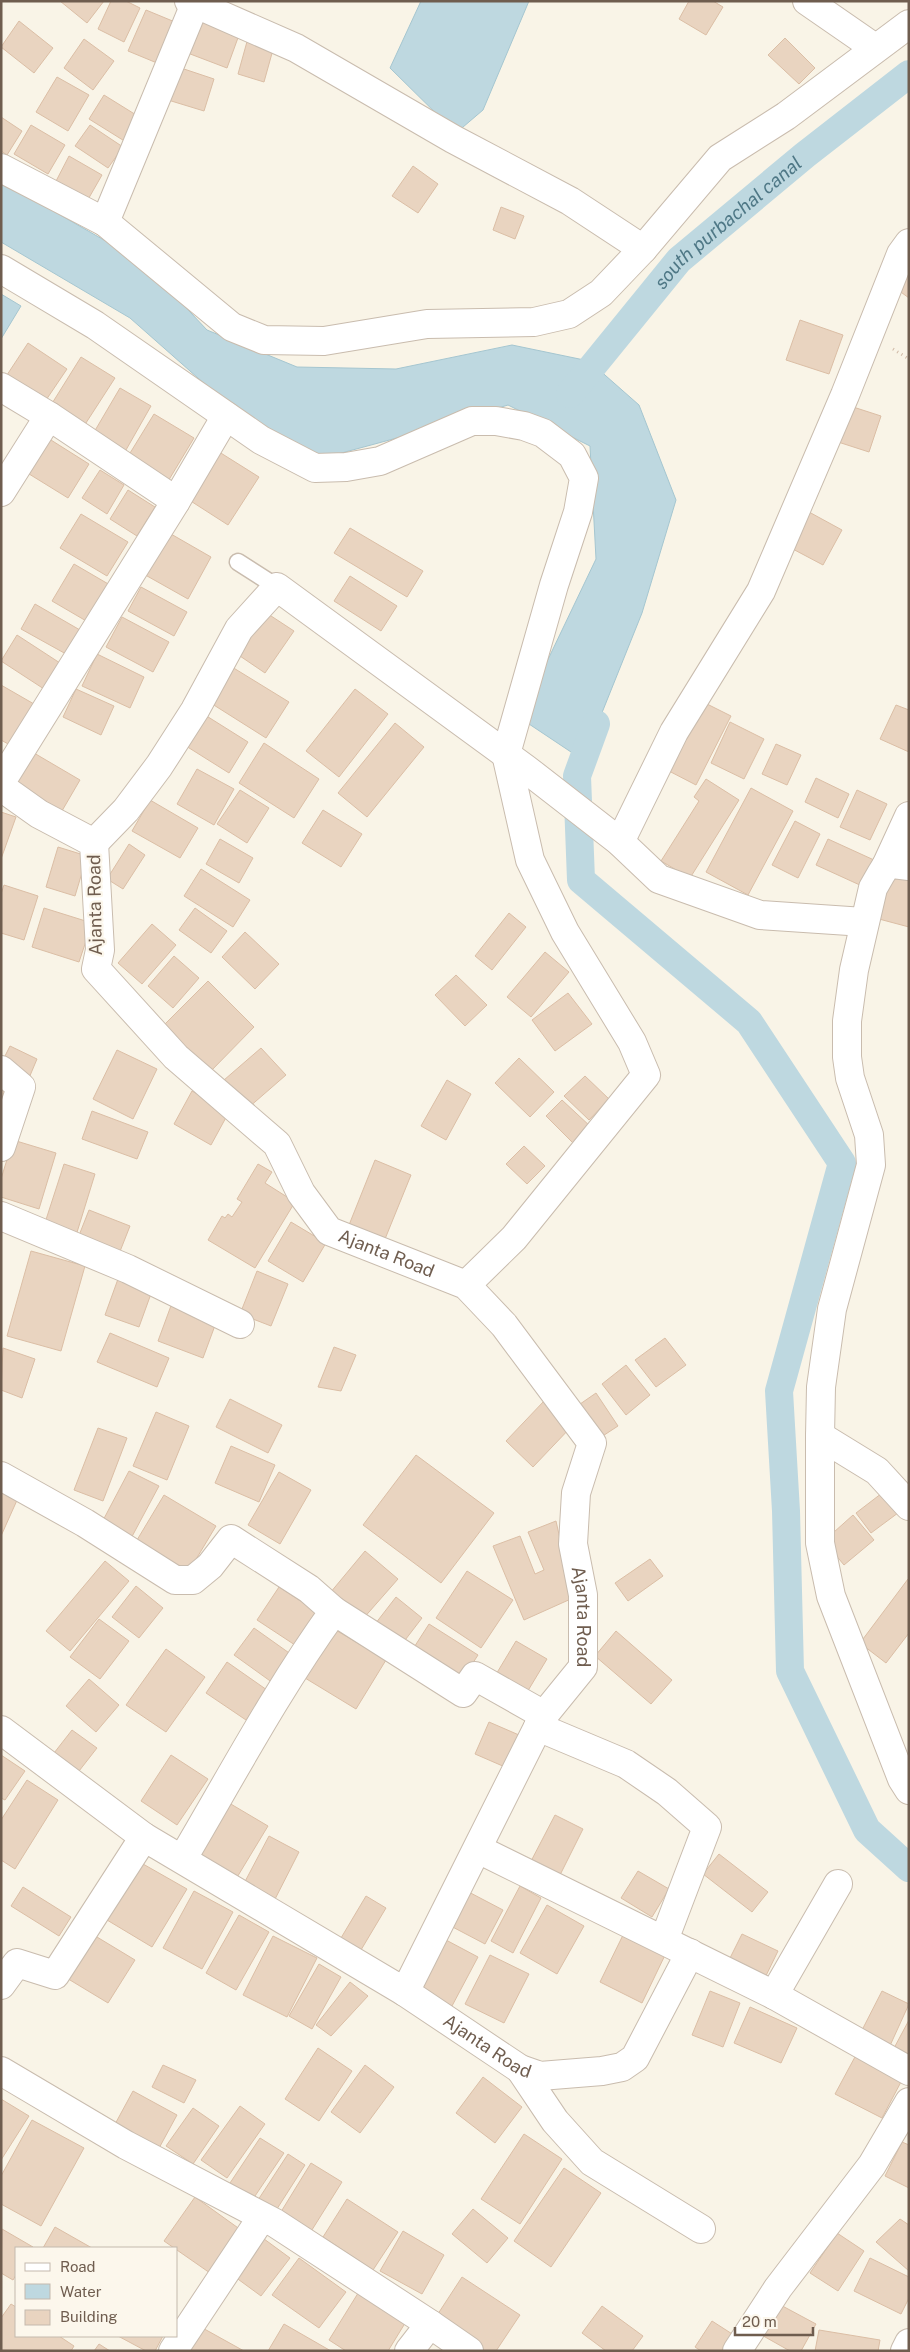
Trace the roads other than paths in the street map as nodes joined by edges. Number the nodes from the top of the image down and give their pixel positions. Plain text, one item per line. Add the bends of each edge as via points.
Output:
1 (807, 1) edge
2 (192, 3) edge
3 (909, 24) edge
4 (875, 48) junction
5 (1, 168) edge
6 (105, 222) junction
7 (909, 242) edge
8 (643, 249) junction
9 (1, 269) edge
10 (1, 387) edge
11 (49, 416) junction
12 (226, 416) junction
13 (1, 492) edge
14 (176, 502) junction
15 (238, 562) dead end
16 (276, 587) junction
17 (516, 761) junction
18 (1, 782) edge
19 (1, 787) edge
20 (909, 816) edge
21 (620, 842) junction
22 (94, 843) junction
23 (897, 866) edge
24 (864, 922) junction
25 (1, 1070) edge
26 (1, 1147) edge
27 (1, 1216) edge
28 (466, 1285) junction
29 (240, 1324) dead end
30 (820, 1436) junction
31 (1, 1476) edge
32 (909, 1506) edge
33 (334, 1611) junction
34 (541, 1721) junction
35 (1, 1730) edge
36 (909, 1790) edge
37 (144, 1837) junction
38 (478, 1849) junction
39 (182, 1858) junction
40 (838, 1884) dead end
41 (664, 1940) junction
42 (690, 1953) junction
43 (1, 1985) edge
44 (405, 1992) junction
45 (774, 1995) junction
46 (520, 2069) junction
47 (1, 2071) edge
48 (909, 2071) edge
49 (909, 2102) edge
50 (262, 2217) junction
51 (701, 2229) dead end
52 (430, 2324) junction
53 (909, 2343) edge
54 (173, 2351) edge
55 (409, 2351) edge
56 (469, 2351) edge
57 (737, 2351) edge
58 (905, 2351) edge

1 - 4 street
2 - 6 street
2 - 8 street via 296,48 570,201
3 - 4 street
4 - 8 street via 786,116 720,158
5 - 6 street
6 - 8 street via 232,327 264,340 324,341 427,324 534,322 569,314 601,293
7 - 21 street via 900,254 845,395 761,591 674,732
9 - 12 street via 95,325
10 - 11 street
11 - 13 street
11 - 14 street
12 - 14 street
12 - 17 street via 261,440 315,468 380,461 472,421 524,426 543,433 572,455 584,478 578,512 544,620
14 - 18 street
15 - 16 lane
16 - 17 street
16 - 22 street via 239,629 195,710 159,766 126,810
17 - 21 street
17 - 28 street via 530,860 565,932 632,1042 646,1075 514,1238
19 - 22 street, Ajanta Road via 39,814
20 - 23 street
21 - 24 street via 659,879 760,915
22 - 28 street, Ajanta Road via 100,950 96,970 176,1057 277,1144 301,1193 329,1231
23 - 24 street via 873,888
24 - 30 street via 847,1021 847,1057 850,1078 869,1135 871,1165 832,1309 821,1388
25 - 26 street via 20,1087
27 - 29 street via 128,1269
28 - 34 street, Ajanta Road via 504,1325 592,1443 576,1493 574,1544 583,1595 583,1667
30 - 32 street via 877,1471
30 - 36 street via 820,1543 831,1596
31 - 33 street via 85,1523 175,1580 193,1580 210,1566 230,1539 309,1589
33 - 34 street via 463,1693 475,1676
33 - 39 street via 260,1723
34 - 38 street, Ajanta Road
34 - 41 street via 626,1764 667,1792 707,1827
35 - 37 street, Ajanta Road
37 - 39 street, Ajanta Road
37 - 43 street via 55,1974 17,1963
38 - 41 street
38 - 44 street, Ajanta Road
39 - 44 street, Ajanta Road
40 - 45 street
41 - 42 street
42 - 45 street
42 - 46 street, Ajanta Road via 634,2058 622,2067 540,2076
44 - 46 street, Ajanta Road
45 - 48 street
46 - 51 street via 555,2121 592,2162
47 - 50 street via 126,2145
49 - 57 street via 872,2165 778,2288
50 - 52 street
50 - 54 street
52 - 55 street
52 - 56 street
53 - 58 street

